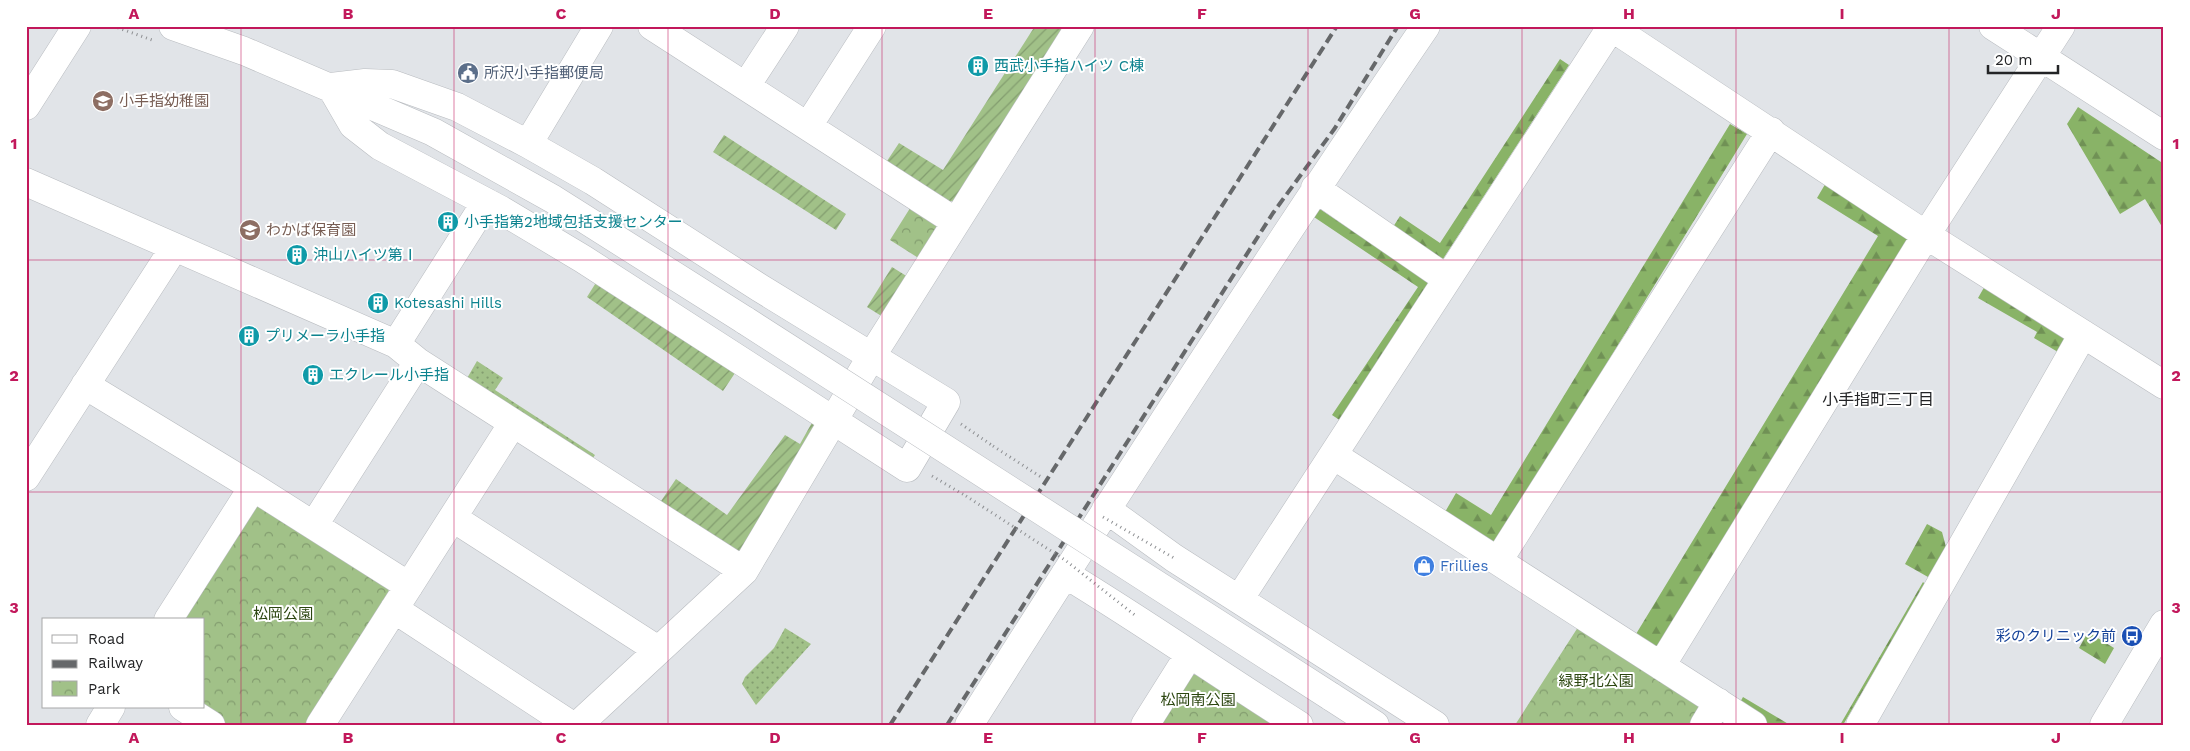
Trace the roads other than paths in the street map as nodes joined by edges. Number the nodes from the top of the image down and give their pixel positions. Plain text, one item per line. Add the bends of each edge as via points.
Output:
1 (77, 26) edge
2 (173, 26) edge
3 (599, 26) edge
4 (652, 26) edge
5 (785, 26) edge
6 (872, 26) edge
7 (1080, 26) edge
8 (1426, 26) edge
9 (1993, 26) edge
10 (2061, 26) edge
11 (1611, 27) edge
12 (2040, 57) junction
13 (746, 86) junction
14 (331, 87) junction
15 (26, 106) edge
16 (808, 126) junction
17 (1771, 131) junction
18 (2164, 136) edge
19 (528, 144) junction
20 (26, 182) edge
21 (1315, 188) junction
22 (486, 202) junction
23 (956, 222) junction
24 (1926, 235) junction
25 (174, 248) junction
26 (1447, 279) junction
27 (2082, 334) junction
28 (396, 344) junction
29 (871, 357) junction
30 (418, 362) junction
31 (86, 385) junction
32 (2164, 386) edge
33 (833, 420) junction
34 (513, 423) junction
35 (1333, 455) junction
36 (26, 477) edge
37 (254, 487) junction
38 (1101, 511) junction
39 (453, 518) junction
40 (314, 525) junction
41 (1498, 561) junction
42 (744, 571) junction
43 (1065, 574) junction
44 (409, 586) junction
45 (1240, 598) junction
46 (394, 609) junction
47 (169, 618) edge
48 (2164, 624) edge
49 (658, 650) junction
50 (1189, 655) junction
51 (1661, 666) junction
52 (110, 708) edge
53 (185, 708) edge
54 (1711, 714) edge
55 (100, 725) edge
56 (211, 725) edge
57 (320, 725) edge
58 (572, 725) edge
59 (578, 725) edge
60 (969, 725) edge
61 (1145, 725) edge
62 (1299, 725) edge
63 (1375, 725) edge
64 (1435, 725) edge
65 (1753, 725) edge
66 (1860, 725) edge
67 (2104, 725) edge

1 - 15 street
2 - 14 street
3 - 19 street
4 - 13 street
5 - 13 street
6 - 16 street
7 - 23 street
8 - 21 street
9 - 12 street
10 - 12 street
11 - 17 street
11 - 26 street
12 - 18 street
12 - 24 street
13 - 16 street
14 - 19 street via 392,84 457,107
14 - 22 street via 353,125 380,146
14 - 63 street, bridge via 433,132 553,199
16 - 23 street
17 - 24 street
17 - 41 street
19 - 29 street via 592,180
20 - 25 street
21 - 26 street
21 - 38 street
22 - 28 street
22 - 33 street via 582,259
23 - 29 street
24 - 27 street
24 - 51 street
25 - 28 street
25 - 31 street
26 - 35 street
27 - 32 street
27 - 66 street
28 - 30 street
29 - 33 street
29 - 33 street via 946,402 942,411 907,468
30 - 34 street
30 - 40 street
31 - 36 street
31 - 37 street
33 - 42 street
34 - 39 street
34 - 42 street
35 - 41 street
35 - 45 street
37 - 40 street
37 - 47 street
38 - 43 street
38 - 45 street
39 - 44 street
39 - 49 street
40 - 44 street
41 - 51 street
42 - 49 street
43 - 50 street via 1136,616
43 - 60 street
44 - 46 street
45 - 64 street
46 - 57 street
46 - 58 street
48 - 67 street
49 - 59 street
50 - 61 street
50 - 62 street
51 - 54 street
52 - 55 street
53 - 56 street
54 - 65 street

